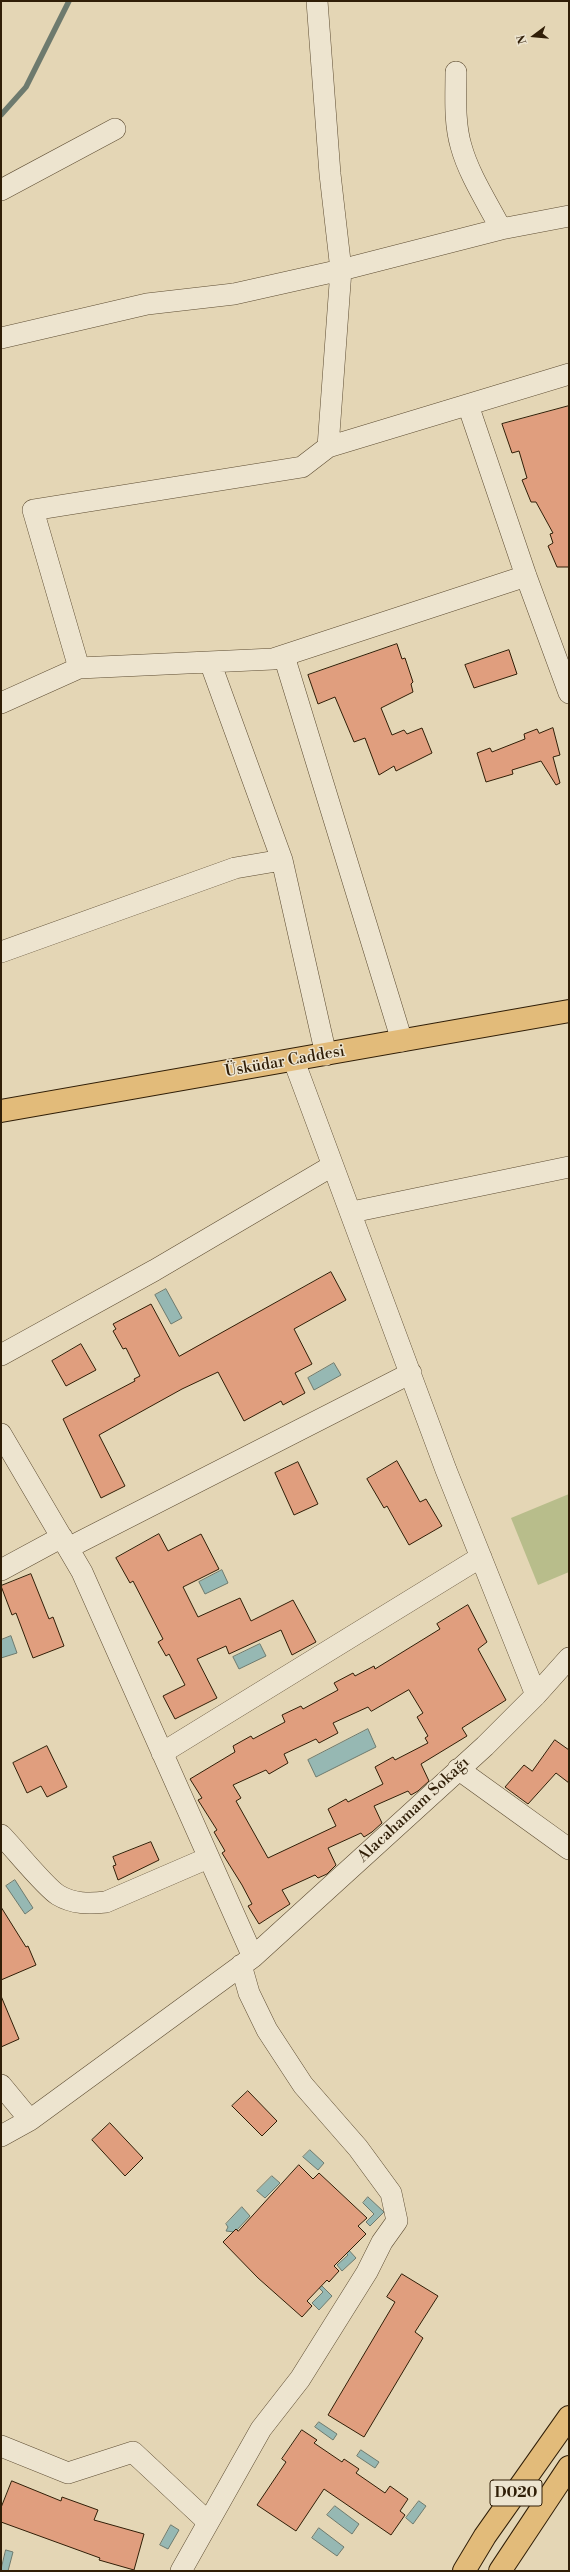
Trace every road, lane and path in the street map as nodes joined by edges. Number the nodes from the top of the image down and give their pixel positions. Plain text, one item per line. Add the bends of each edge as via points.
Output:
1 (317, 1) edge
2 (456, 72) dead end
3 (115, 129) dead end
4 (1, 190) edge
5 (569, 216) edge
6 (501, 229) junction
7 (341, 270) junction
8 (1, 338) edge
9 (569, 374) edge
10 (468, 405) junction
11 (328, 447) junction
12 (526, 576) junction
13 (284, 656) junction
14 (210, 662) junction
15 (79, 668) junction
16 (567, 684) edge
17 (1, 703) edge
18 (282, 860) junction
19 (1, 952) edge
20 (569, 1011) edge
21 (402, 1041) junction
22 (326, 1055) junction
23 (294, 1061) junction
24 (1, 1112) edge
25 (332, 1166) junction
26 (569, 1167) edge
27 (352, 1212) junction
28 (1, 1355) edge
29 (411, 1373) junction
30 (1, 1434) edge
31 (65, 1542) junction
32 (481, 1557) junction
33 (1, 1570) edge
34 (569, 1658) edge
35 (536, 1695) junction
36 (162, 1753) junction
37 (458, 1769) junction
38 (1, 1835) edge
39 (569, 1849) edge
40 (208, 1858) junction
41 (247, 1961) junction
42 (1, 2085) edge
43 (30, 2120) junction
44 (1, 2136) edge
45 (569, 2417) edge
46 (1, 2446) edge
47 (569, 2467) edge
48 (208, 2522) junction
49 (181, 2571) edge
50 (464, 2571) edge
51 (500, 2571) edge

1 - 7 street via 329,166
2 - 6 street via 456,116 460,145
3 - 4 street
5 - 6 street
6 - 7 street
7 - 8 street via 234,294 147,304
7 - 11 street
9 - 10 street
10 - 11 street
10 - 12 street
11 - 15 street via 302,468 33,510
12 - 13 street
12 - 16 street
13 - 14 street via 273,659
13 - 21 street
14 - 15 street
14 - 18 street
15 - 17 street
18 - 19 street via 235,868
18 - 22 street
20 - 21 main road, Üsküdar Caddesi
21 - 22 main road, Üsküdar Caddesi
22 - 23 main road, Üsküdar Caddesi
23 - 24 main road, Üsküdar Caddesi
23 - 25 street
25 - 27 street
25 - 28 street via 155,1270
26 - 27 street
27 - 29 street
29 - 31 street
29 - 32 street
30 - 31 street
31 - 33 street
31 - 36 street via 82,1572
32 - 35 street
32 - 36 street
34 - 35 street, Alacahamam Sokağı
35 - 37 street, Alacahamam Sokağı
36 - 40 street
37 - 39 street
37 - 41 street, Alacahamam Sokağı
38 - 40 street via 57,1894 76,1902 90,1904 106,1902
40 - 41 street
41 - 43 street, Alacahamam Sokağı
41 - 48 street via 249,1993 267,2030 303,2085 358,2148 391,2192 397,2221 300,2379 261,2429
42 - 43 street
43 - 44 street, Alacahamam Sokağı
45 - 50 main road, D020 via 485,2536
46 - 48 street via 68,2473 133,2452
47 - 51 main road, D020
48 - 49 street

